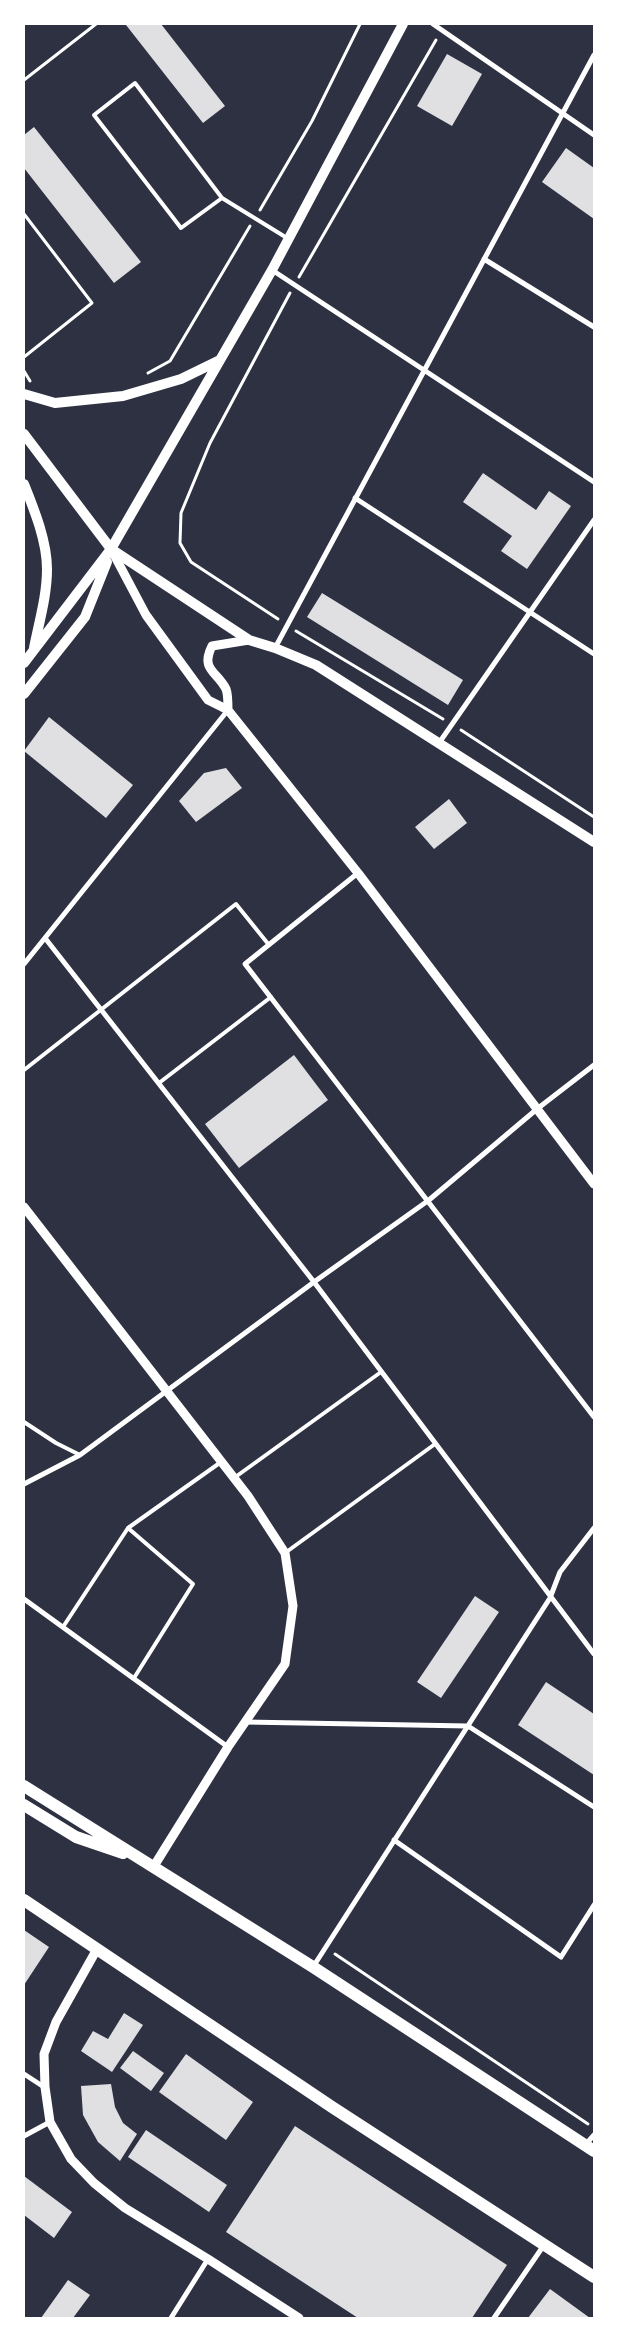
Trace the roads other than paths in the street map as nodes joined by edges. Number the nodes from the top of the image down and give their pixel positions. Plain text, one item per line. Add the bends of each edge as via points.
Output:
1 (403, 24) edge
2 (433, 24) edge
3 (594, 55) edge
4 (564, 113) junction
5 (594, 135) edge
6 (222, 198) junction
7 (289, 239) junction
8 (484, 259) junction
9 (272, 270) junction
10 (594, 327) edge
11 (221, 360) junction
12 (425, 369) junction
13 (24, 394) edge
14 (24, 434) edge
15 (594, 482) edge
16 (24, 484) edge
17 (355, 498) junction
18 (594, 520) edge
19 (112, 549) junction
20 (531, 612) junction
21 (249, 640) junction
22 (274, 648) junction
23 (33, 652) junction
24 (594, 654) edge
25 (24, 663) edge
26 (24, 694) edge
27 (228, 710) junction
28 (439, 743) junction
29 (594, 842) edge
30 (358, 873) junction
31 (45, 938) junction
32 (269, 945) junction
33 (24, 964) edge
34 (271, 997) junction
35 (102, 1008) junction
36 (594, 1065) edge
37 (24, 1070) edge
38 (159, 1083) junction
39 (537, 1109) junction
40 (594, 1184) edge
41 (429, 1200) junction
42 (24, 1208) edge
43 (314, 1282) junction
44 (381, 1372) junction
45 (166, 1392) junction
46 (594, 1417) edge
47 (24, 1422) edge
48 (435, 1444) junction
49 (80, 1455) junction
50 (221, 1462) junction
51 (234, 1478) junction
52 (24, 1484) edge
53 (128, 1528) junction
54 (594, 1528) edge
55 (285, 1553) junction
56 (24, 1598) edge
57 (550, 1598) junction
58 (63, 1627) junction
59 (594, 1654) edge
60 (134, 1678) junction
61 (245, 1722) junction
62 (468, 1726) junction
63 (228, 1746) junction
64 (24, 1786) edge
65 (24, 1805) edge
66 (594, 1807) edge
67 (394, 1840) junction
68 (149, 1864) junction
69 (24, 1900) edge
70 (594, 1905) edge
71 (97, 1949) junction
72 (313, 1967) junction
73 (24, 2074) edge
74 (45, 2087) junction
75 (50, 2122) junction
76 (594, 2135) edge
77 (24, 2136) edge
78 (590, 2148) edge
79 (544, 2244) junction
80 (208, 2258) junction
81 (594, 2277) edge
82 (171, 2318) edge
83 (299, 2318) edge
84 (494, 2318) edge

1 - 7 main road
2 - 4 street
3 - 4 street
4 - 5 street
4 - 8 street
6 - 6 lane via 181,228 94,115 135,83
6 - 7 lane
7 - 9 main road
8 - 10 street
8 - 12 street
9 - 11 main road
9 - 12 street
11 - 13 main road via 182,379 123,396 55,403
11 - 19 main road
12 - 15 street
12 - 17 street
14 - 19 main road
16 - 23 main road via 45,548 47,568
17 - 20 street
17 - 22 street
18 - 20 street
19 - 21 main road
19 - 23 main road
19 - 26 main road via 85,616
19 - 27 street via 146,615 208,700
20 - 24 street
20 - 28 street
21 - 22 main road
21 - 27 street via 212,646 207,656 208,665 226,690
22 - 28 main road via 316,665
23 - 25 main road
27 - 30 street
27 - 31 street
28 - 29 main road
30 - 32 street
30 - 39 street
31 - 33 street
31 - 35 street
32 - 34 street via 245,964
32 - 35 lane via 236,904
34 - 38 lane
34 - 41 street
35 - 37 lane
35 - 38 street
36 - 39 street
38 - 43 street
39 - 40 street
39 - 41 street
41 - 43 street
41 - 46 street
42 - 45 street
43 - 44 street
43 - 45 street
44 - 48 street
44 - 51 lane
45 - 49 street
45 - 50 street
47 - 49 lane
48 - 55 lane
48 - 57 street
49 - 52 street
50 - 51 street
50 - 53 lane
51 - 55 street
53 - 58 lane
53 - 60 lane via 193,1584
54 - 57 street via 560,1572
55 - 61 street via 293,1606 285,1664
56 - 58 street
57 - 59 street
57 - 62 street
58 - 60 street
60 - 63 street
61 - 62 street
61 - 63 street
62 - 66 street
62 - 67 street
63 - 68 street
64 - 68 main road
65 - 68 main road via 76,1838
67 - 70 street via 561,1957
67 - 72 street
68 - 72 main road
69 - 71 main road
71 - 74 street via 56,2022 44,2054
71 - 79 main road
72 - 78 main road
73 - 74 street
74 - 75 street
75 - 77 street
75 - 80 street via 71,2159 94,2183 124,2208
76 - 78 street
79 - 81 main road
79 - 84 street
80 - 82 street
80 - 83 street

